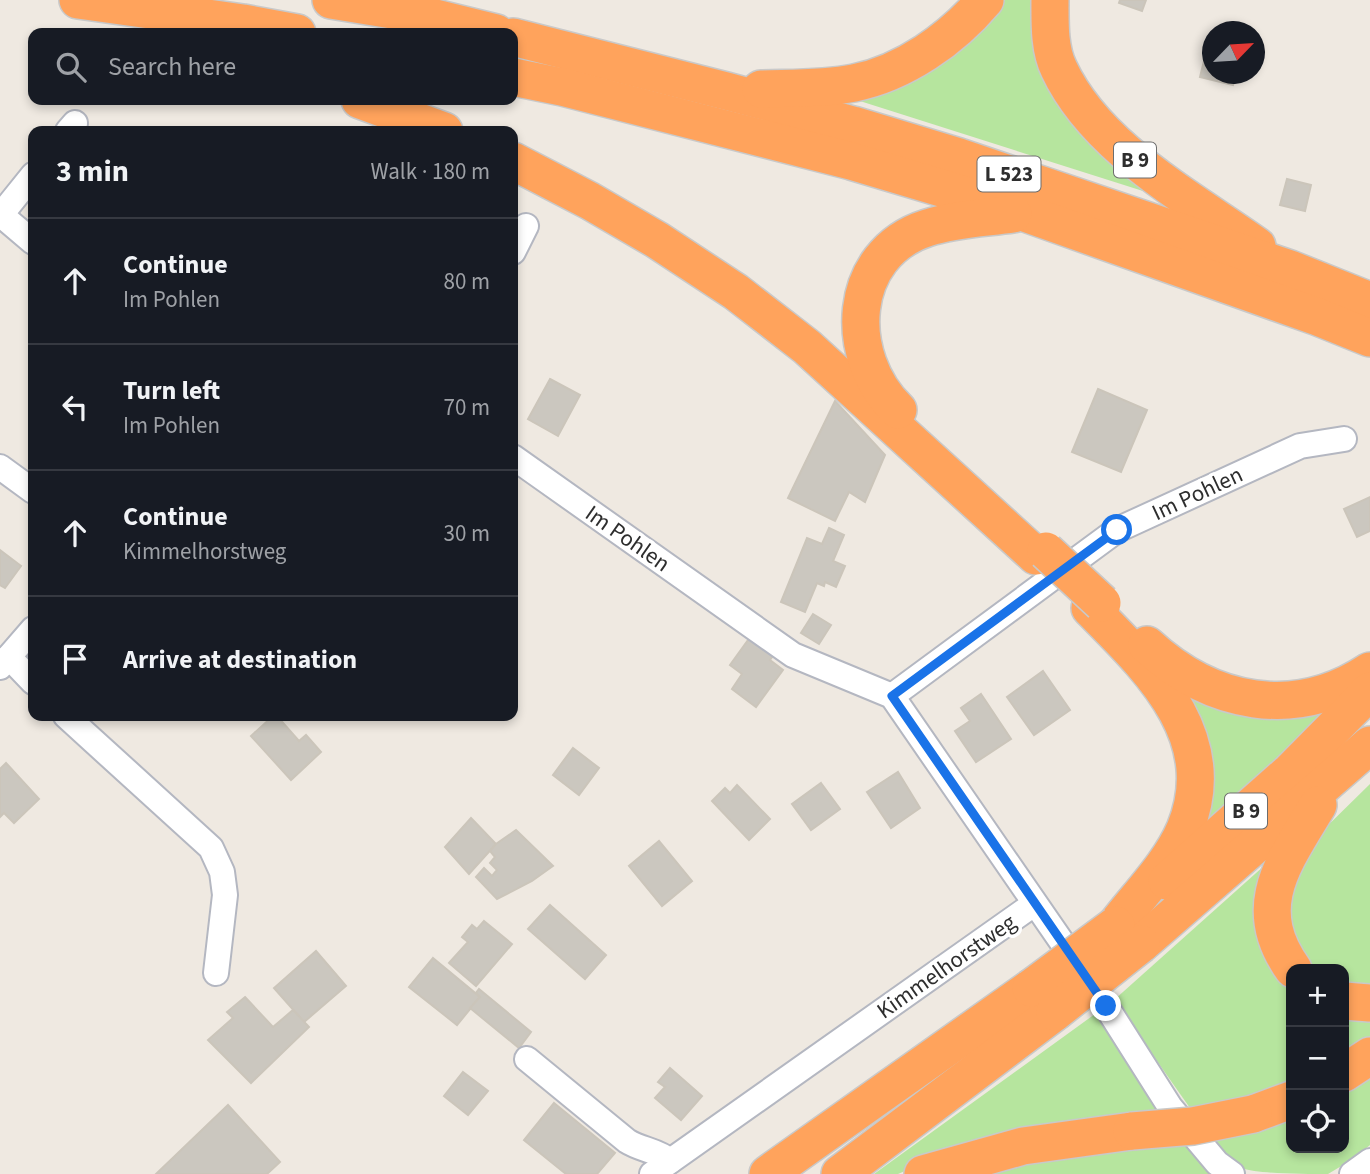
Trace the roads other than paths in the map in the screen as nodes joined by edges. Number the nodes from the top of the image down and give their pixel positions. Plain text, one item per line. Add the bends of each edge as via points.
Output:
1 (64, 0) edge
2 (78, 0) edge
3 (331, 0) edge
4 (985, 0) edge
5 (1050, 0) edge
6 (142, 28) edge
7 (270, 28) edge
8 (476, 28) edge
9 (518, 38) edge
10 (518, 78) edge
11 (726, 90) junction
12 (374, 105) edge
13 (430, 126) edge
14 (518, 164) edge
15 (28, 181) edge
16 (1025, 213) junction
17 (1, 216) edge
18 (526, 226) dead end
19 (28, 238) edge
20 (518, 242) edge
21 (1290, 269) junction
22 (1370, 301) edge
23 (1370, 338) edge
24 (1344, 439) dead end
25 (518, 461) edge
26 (0, 467) edge
27 (28, 487) edge
28 (1041, 554) junction
29 (1096, 606) junction
30 (28, 635) edge
31 (5, 662) edge
32 (1370, 671) edge
33 (28, 678) edge
34 (1370, 691) edge
35 (892, 696) junction
36 (71, 721) edge
37 (1370, 745) edge
38 (1334, 777) junction
39 (1034, 904) junction
40 (1128, 935) junction
41 (1290, 964) edge
42 (216, 973) dead end
43 (1043, 1000) junction
44 (1349, 1001) edge
45 (1370, 1003) edge
46 (1370, 1056) edge
47 (527, 1059) dead end
48 (1349, 1070) edge
49 (1286, 1102) edge
50 (1370, 1161) edge
51 (661, 1167) edge
52 (768, 1174) edge
53 (840, 1174) edge
54 (923, 1174) edge
55 (1232, 1174) edge
56 (1352, 1174) edge

1 - 6 highway
2 - 7 highway
3 - 8 highway
4 - 11 highway via 921,57 855,83
5 - 21 highway, B 9 via 1058,67 1085,113 1132,158
9 - 11 highway, L 523
10 - 16 highway, L 523 via 838,158
11 - 21 highway, L 523 via 959,157
12 - 13 highway
14 - 28 highway via 635,227 736,292 807,347
15 - 17 street
16 - 23 highway, L 523
16 - 28 highway via 926,228 897,244 881,258 866,287 859,321 867,365 888,401
17 - 19 street
18 - 20 street
21 - 22 highway, B 9
24 - 35 street, Im Pohlen via 1300,446 1117,530
25 - 35 street, Im Pohlen via 793,655
26 - 27 street
28 - 29 highway, bridge
29 - 32 highway via 1192,678 1246,698 1302,700
29 - 40 highway via 1167,692 1188,736 1195,775 1184,831
30 - 31 street
31 - 33 street
34 - 40 highway, B 9
35 - 39 street
36 - 42 street via 211,848 222,872 225,895
37 - 38 highway
38 - 40 highway
38 - 41 highway via 1286,858 1271,900 1276,935
39 - 51 street, Kimmelhorstweg
39 - 55 street, Kimmelhorstweg via 1170,1107 1217,1163
40 - 43 highway, bridge
43 - 52 highway
43 - 53 highway
44 - 45 highway
46 - 48 highway
47 - 51 street via 634,1146 662,1154
49 - 54 highway, bridge via 1194,1126 1023,1146
50 - 56 street

